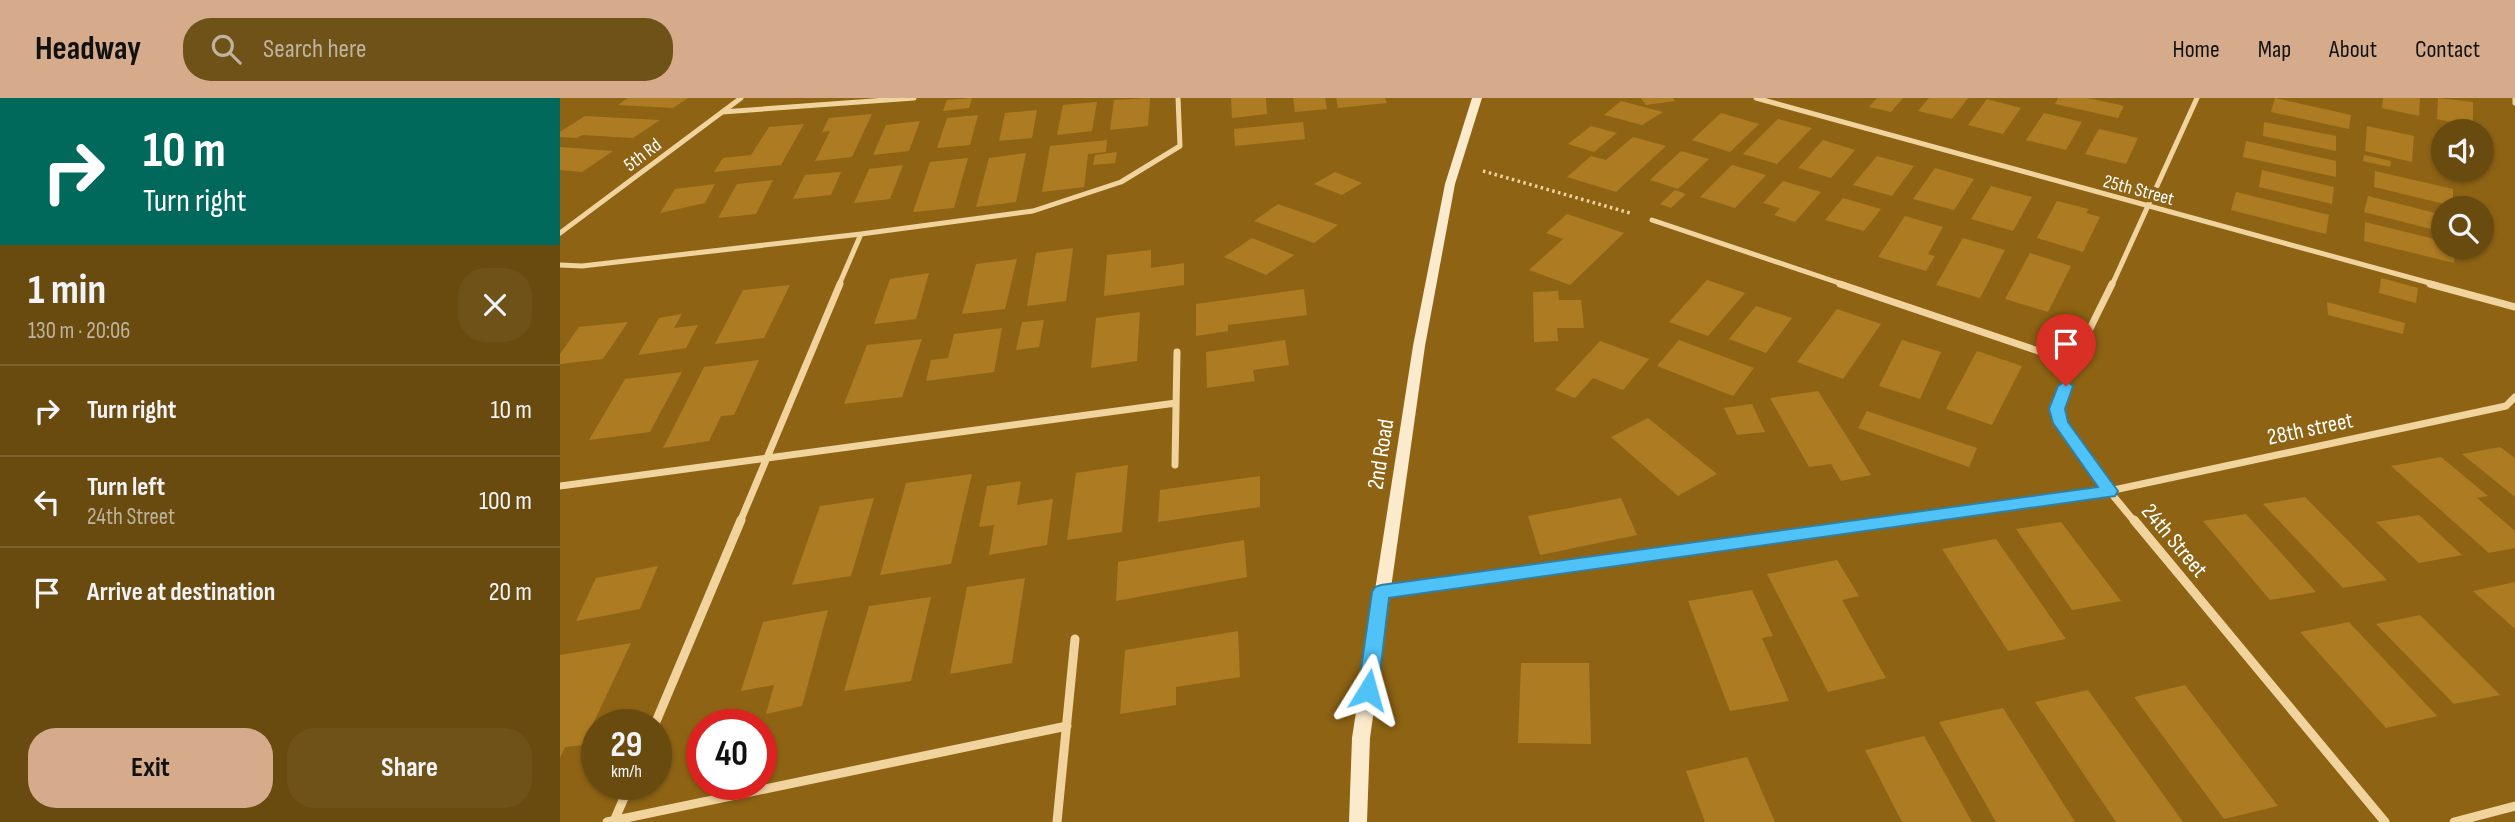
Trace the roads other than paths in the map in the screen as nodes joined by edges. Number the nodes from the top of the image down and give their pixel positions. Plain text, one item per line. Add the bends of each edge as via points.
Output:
1 (741, 98) edge
2 (914, 98) edge
3 (1178, 98) edge
4 (1477, 98) edge
5 (1756, 98) edge
6 (2197, 98) edge
7 (721, 112) junction
8 (2149, 208) junction
9 (1652, 220) road end
10 (560, 233) edge
11 (861, 234) junction
12 (560, 265) edge
13 (2515, 307) edge
14 (1177, 352) dead end
15 (2074, 363) junction
16 (2515, 397) edge
17 (1176, 403) junction
18 (768, 458) junction
19 (1175, 465) dead end
20 (560, 486) edge
21 (2109, 491) junction
22 (1381, 592) junction
23 (1075, 639) dead end
24 (661, 709) edge
25 (1067, 726) junction
26 (622, 800) edge
27 (2515, 806) edge
28 (612, 822) edge
29 (1057, 822) edge
30 (1358, 822) edge
31 (2385, 822) edge
32 (2454, 822) edge

1 - 7 street, 5th Rd
2 - 7 street
3 - 11 street via 1180,146 1121,182 1032,211
4 - 22 street, 2nd Road via 1456,163 1419,346
5 - 8 street, 25th Street
6 - 8 street, 24th Street
7 - 10 street, 5th Rd
8 - 13 street, 25th Street
8 - 15 street, 24th Street
9 - 15 street
11 - 12 street
11 - 18 street
14 - 17 street
15 - 21 street, 24th Street via 2057,409 2061,423
16 - 21 street, 28th street via 2506,406
17 - 18 street
17 - 19 street
18 - 20 street
18 - 24 street
21 - 22 street, 28th street
21 - 31 street, 24th Street
22 - 30 street, 2nd Road via 1361,738
23 - 25 street
25 - 28 street
25 - 29 street
26 - 28 street
27 - 32 street

